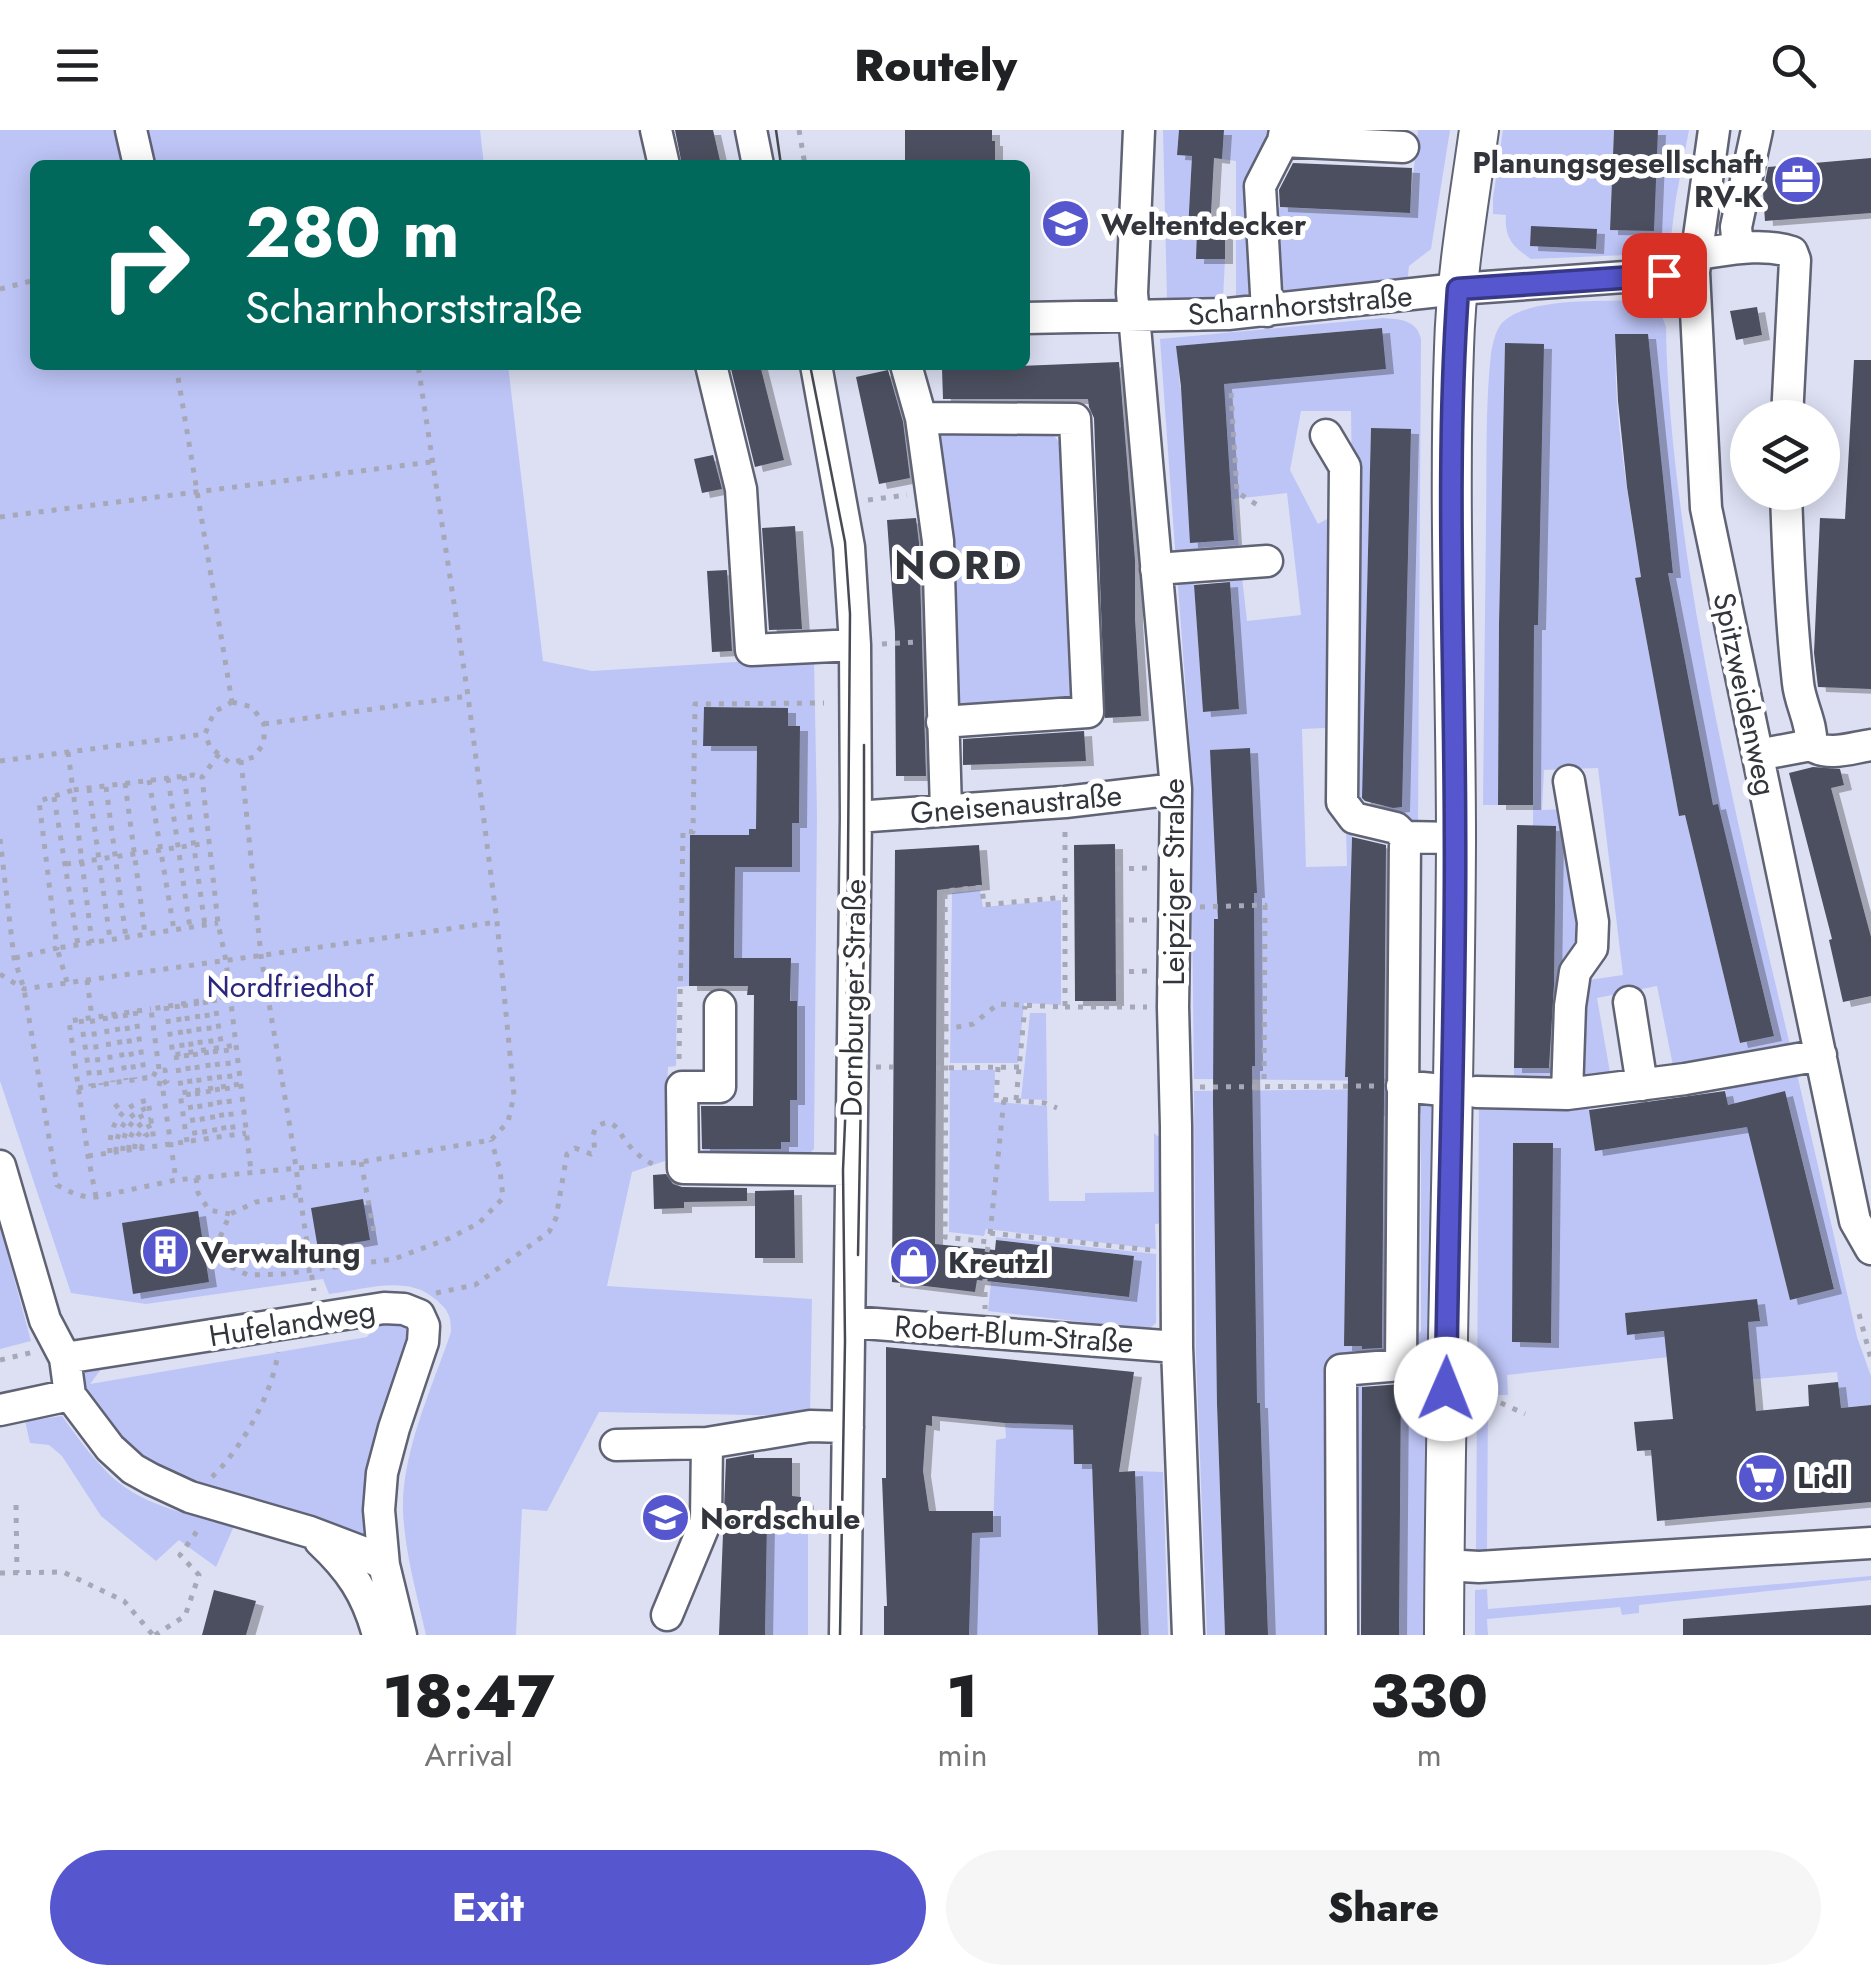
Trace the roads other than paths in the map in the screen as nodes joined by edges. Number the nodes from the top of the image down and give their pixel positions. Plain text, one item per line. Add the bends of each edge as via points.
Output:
1 (131, 130) edge
2 (656, 130) edge
3 (751, 130) edge
4 (1139, 130) edge
5 (1479, 130) edge
6 (1714, 130) edge
7 (1757, 130) edge
8 (1284, 136) edge
9 (1403, 147) dead end
10 (138, 160) edge
11 (663, 160) edge
12 (757, 160) edge
13 (1738, 248) junction
14 (1696, 263) junction
15 (1458, 289) junction
16 (1268, 311) junction
17 (1030, 318) edge
18 (1134, 318) junction
19 (712, 370) edge
20 (817, 370) edge
21 (907, 370) edge
22 (1789, 400) edge
23 (921, 418) junction
24 (1326, 436) dead end
25 (1787, 510) edge
26 (1267, 560) dead end
27 (1156, 570) junction
28 (855, 645) junction
29 (942, 722) junction
30 (1810, 745) junction
31 (1871, 745) edge
32 (1758, 755) junction
33 (1569, 781) dead end
34 (1176, 789) junction
35 (946, 810) junction
36 (856, 818) junction
37 (1404, 837) junction
38 (1456, 838) junction
39 (1629, 1002) dead end
40 (720, 1006) dead end
41 (1822, 1055) junction
42 (1642, 1085) junction
43 (1402, 1086) junction
44 (1465, 1091) junction
45 (1567, 1094) junction
46 (0, 1166) edge
47 (850, 1170) junction
48 (1871, 1249) edge
49 (850, 1322) junction
50 (1178, 1347) junction
51 (65, 1358) junction
52 (1401, 1365) junction
53 (1446, 1365) junction
54 (70, 1395) junction
55 (0, 1410) edge
56 (848, 1427) junction
57 (707, 1443) junction
58 (616, 1444) dead end
59 (310, 1532) junction
60 (1871, 1543) edge
61 (384, 1564) junction
62 (1444, 1565) junction
63 (667, 1614) dead end
64 (378, 1635) edge
65 (401, 1635) edge
66 (845, 1635) edge
67 (1188, 1635) edge
68 (1342, 1635) edge
69 (1444, 1635) edge

1 - 10 street
2 - 11 street
3 - 12 street
4 - 18 street, Leipziger Straße
5 - 15 main road
6 - 14 street, Spitzweidenweg
7 - 13 street via 1736,227
8 - 9 street
8 - 16 street via 1260,186
13 - 14 street, Scharnhorststraße
13 - 22 street, Scharnhorststraße via 1784,249 1795,260
14 - 15 street, Scharnhorststraße
14 - 32 street, Spitzweidenweg via 1706,508
15 - 16 street, Scharnhorststraße
15 - 38 main road via 1452,473
16 - 18 street, Scharnhorststraße
17 - 18 street, Scharnhorststraße
18 - 27 street, Leipziger Straße
19 - 28 street via 741,489 751,650
20 - 28 street, Dornburger Straße via 849,547
21 - 23 street
23 - 29 street via 938,541
23 - 29 street via 1075,419 1088,712
24 - 37 street via 1344,467 1342,802 1354,818 1396,828
25 - 30 street via 1792,634
26 - 27 street
27 - 34 street, Leipziger Straße
28 - 36 street, Dornburger Straße
29 - 35 street
30 - 31 street via 1826,752
30 - 32 street
32 - 41 street, Spitzweidenweg
33 - 45 street via 1593,922 1592,948 1575,972
34 - 35 street, Gneisenaustraße
34 - 50 street, Leipziger Straße
35 - 36 street, Gneisenaustraße
36 - 47 street, Dornburger Straße
37 - 38 street
37 - 43 street
38 - 44 main road
39 - 42 street
40 - 47 street via 720,1087 682,1087 683,1168
41 - 42 street
41 - 48 street, Spitzweidenweg via 1856,1221
42 - 45 street
43 - 44 street
43 - 52 street
44 - 45 street
44 - 53 main road
46 - 51 street via 45,1320
47 - 49 street, Dornburger Straße
49 - 50 street, Robert-Blum-Straße
49 - 56 street, Dornburger Straße
50 - 67 street, Leipziger Straße
51 - 54 street
51 - 61 street, Hufelandweg via 384,1308 419,1315 423,1342 382,1473
52 - 53 street
52 - 68 street via 1340,1370
53 - 62 main road
54 - 55 street
54 - 59 street via 110,1448 151,1480
56 - 57 street via 810,1426
56 - 66 street, Dornburger Straße
57 - 58 street
57 - 63 street via 706,1522
59 - 61 street
59 - 64 street via 346,1565
60 - 62 street
61 - 65 street, Hufelandweg
62 - 69 main road

